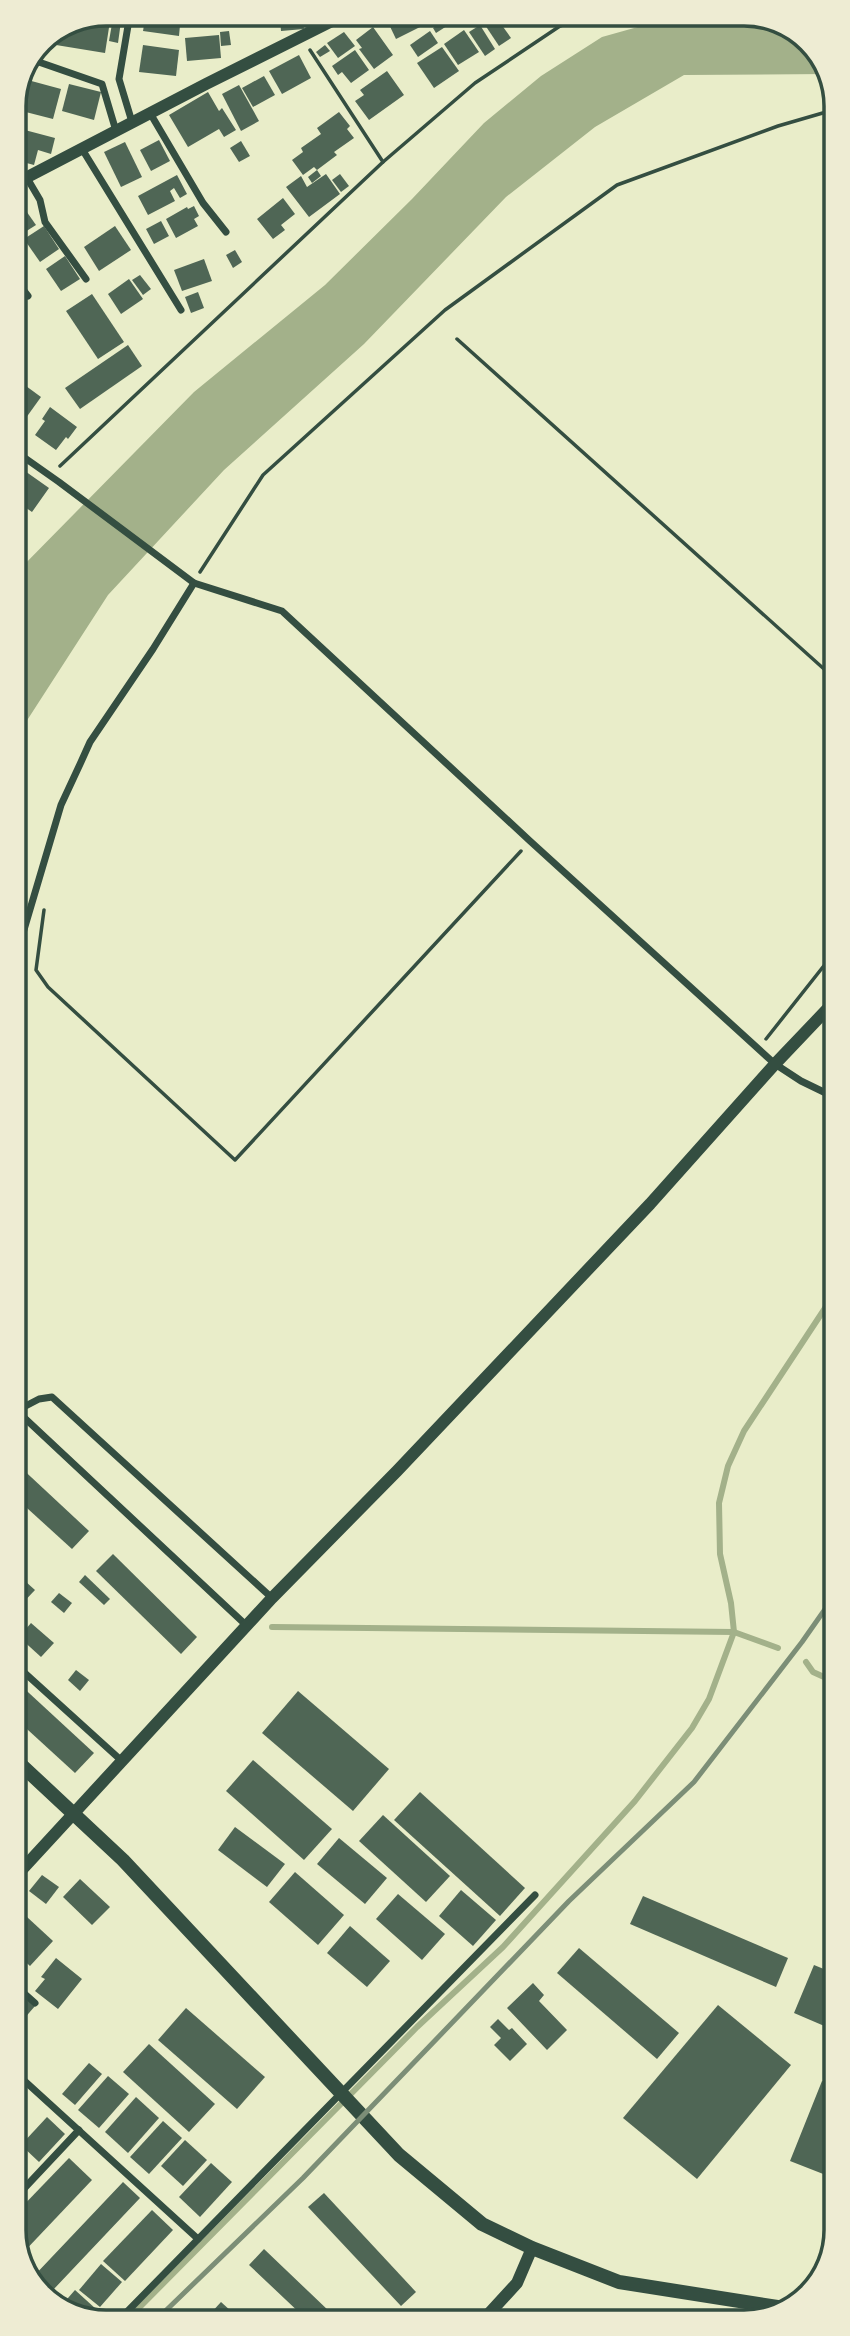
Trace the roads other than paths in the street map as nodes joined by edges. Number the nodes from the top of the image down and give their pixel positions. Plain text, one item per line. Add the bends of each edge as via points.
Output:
1 (128, 26) edge
2 (322, 26) edge
3 (40, 62) edge
4 (150, 113) junction
5 (132, 122) junction
6 (116, 131) junction
7 (82, 149) junction
8 (27, 178) joint
9 (226, 232) dead end
10 (86, 279) dead end
11 (26, 293) edge
12 (28, 296) dead end
13 (181, 310) dead end
14 (26, 459) edge
15 (194, 583) junction
16 (26, 925) edge
17 (824, 1013) edge
18 (775, 1064) junction
19 (824, 1092) edge
20 (26, 1406) edge
21 (26, 1420) edge
22 (272, 1598) junction
23 (247, 1626) junction
24 (26, 1674) edge
25 (123, 1762) junction
26 (26, 1770) edge
27 (71, 1814) junction
28 (26, 1865) edge
29 (534, 1895) dead end
30 (26, 1995) edge
31 (35, 2003) dead end
32 (26, 2082) edge
33 (79, 2130) junction
34 (26, 2186) edge
35 (198, 2239) junction
36 (532, 2248) junction
37 (770, 2306) edge
38 (129, 2310) edge
39 (492, 2310) edge

1 - 5 street via 119,79
2 - 4 street
3 - 6 street via 102,84
4 - 5 street
4 - 9 street via 203,203
5 - 6 street
6 - 7 street
7 - 8 street
7 - 13 street
8 - 10 street via 40,200 45,222
11 - 12 street
14 - 15 street
15 - 16 street via 86,752 61,805
15 - 18 street via 282,611
17 - 18 street
18 - 19 street
18 - 22 street via 650,1204
20 - 22 street via 52,1397
21 - 23 street
22 - 23 street
23 - 25 street
24 - 25 street
25 - 27 street
26 - 27 main road
27 - 28 street
27 - 36 main road via 123,1860 399,2155 482,2224
29 - 35 street
30 - 31 street
32 - 33 street
33 - 34 street
33 - 35 street
35 - 38 street
36 - 37 main road via 618,2281
36 - 39 street via 517,2283

